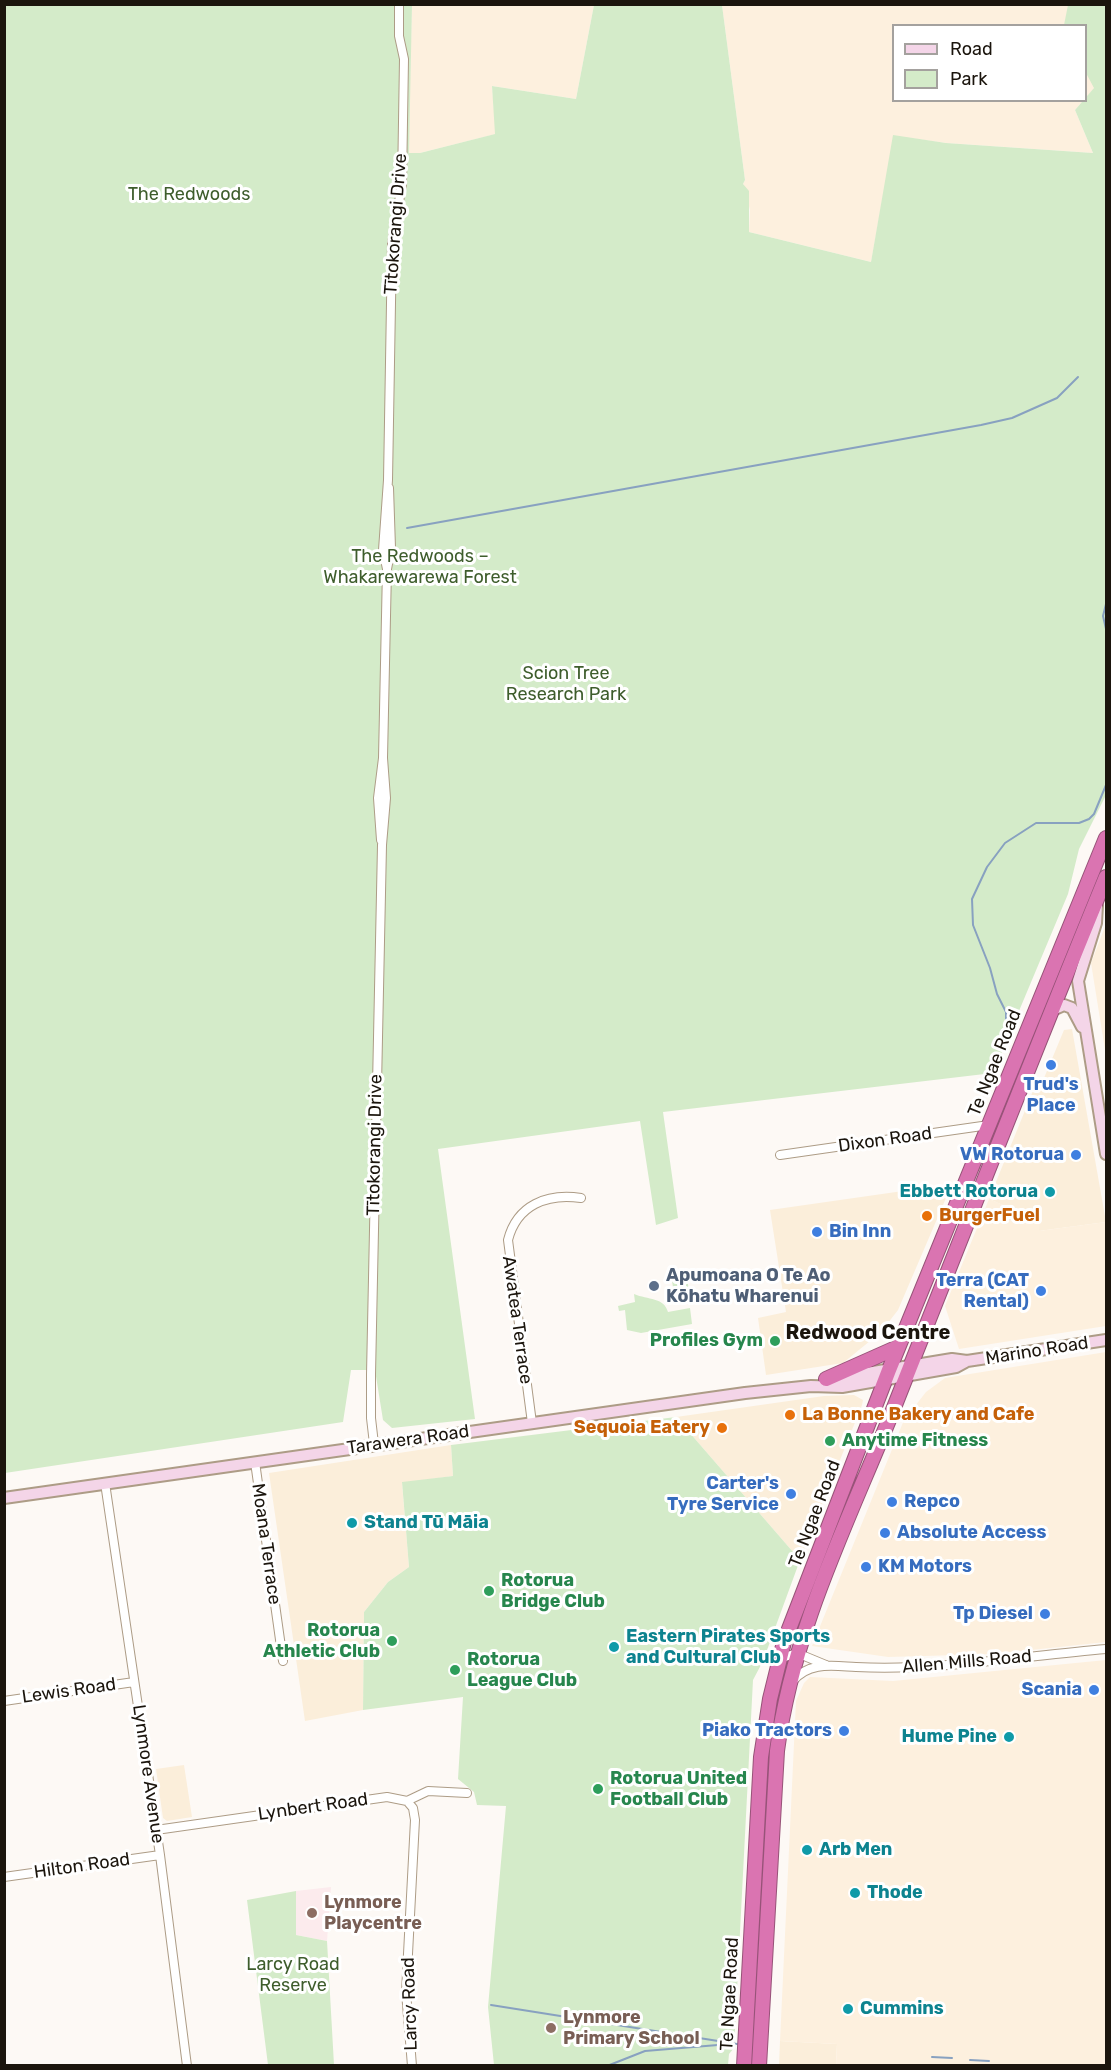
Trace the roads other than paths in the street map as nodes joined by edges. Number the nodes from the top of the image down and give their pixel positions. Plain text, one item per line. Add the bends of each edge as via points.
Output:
1 (399, 4) edge
2 (1107, 838) edge
3 (1107, 877) edge
4 (1097, 903) junction
5 (1053, 1010) junction
6 (1086, 1036) junction
7 (989, 1125) junction
8 (1107, 1154) edge
9 (780, 1155) dead end
10 (581, 1197) dead end
11 (1107, 1340) edge
12 (898, 1347) junction
13 (908, 1371) junction
14 (888, 1375) junction
15 (826, 1379) junction
16 (812, 1386) junction
17 (532, 1423) junction
18 (374, 1444) junction
19 (255, 1462) junction
20 (105, 1483) junction
21 (4, 1498) edge
22 (1107, 1649) edge
23 (801, 1650) junction
24 (779, 1659) junction
25 (283, 1661) dead end
26 (827, 1665) junction
27 (134, 1682) junction
28 (787, 1688) junction
29 (4, 1701) edge
30 (467, 1793) dead end
31 (407, 1801) junction
32 (156, 1830) junction
33 (160, 1855) junction
34 (4, 1877) edge
35 (187, 2066) edge
36 (412, 2066) edge
37 (744, 2066) edge
38 (759, 2066) edge

1 - 18 street, Tītokorangi Drive via 404,59 402,184 392,244 388,480 391,548 378,798 382,845 371,1374
2 - 7 highway, Te Ngae Road
3 - 4 highway, Te Ngae Road
4 - 5 highway, Te Ngae Road
4 - 6 main road via 1096,923 1078,981
5 - 6 main road via 1064,1005 1072,1008
5 - 13 highway, Te Ngae Road
6 - 8 main road
7 - 9 street, Dixon Road
7 - 12 highway, Te Ngae Road
10 - 17 street, Awatea Terrace via 563,1196 532,1204 516,1219 508,1240
11 - 13 main road, Marino Road via 967,1361 952,1359
12 - 14 highway, Te Ngae Road
12 - 15 highway
13 - 14 main road, Marino Road
13 - 23 highway, Te Ngae Road
14 - 15 main road, Tarawera Road
14 - 16 main road, Tarawera Road via 842,1387
14 - 24 highway, Te Ngae Road
15 - 16 main road, Tarawera Road
16 - 17 main road, Tarawera Road
17 - 18 main road, Tarawera Road
18 - 19 main road, Tarawera Road
19 - 20 main road, Tarawera Road
19 - 25 street, Moana Terrace
20 - 21 main road, Tarawera Road
20 - 27 street, Lynmore Avenue
22 - 26 street, Allen Mills Road via 928,1668
23 - 24 street
23 - 26 street, Allen Mills Road
23 - 28 highway, Te Ngae Road
24 - 37 highway, Te Ngae Road via 761,1757
26 - 28 street, Allen Mills Road via 805,1670
27 - 29 street, Lewis Road
27 - 32 street, Lynmore Avenue
28 - 38 highway, Te Ngae Road via 777,1751
30 - 31 street, Lynbert Road via 428,1791
31 - 32 street, Lynbert Road via 387,1797
31 - 36 street, Larcy Road via 415,1820 406,1992
32 - 33 street, Lynmore Avenue
33 - 34 street, Hilton Road
33 - 35 street, Lynmore Avenue

